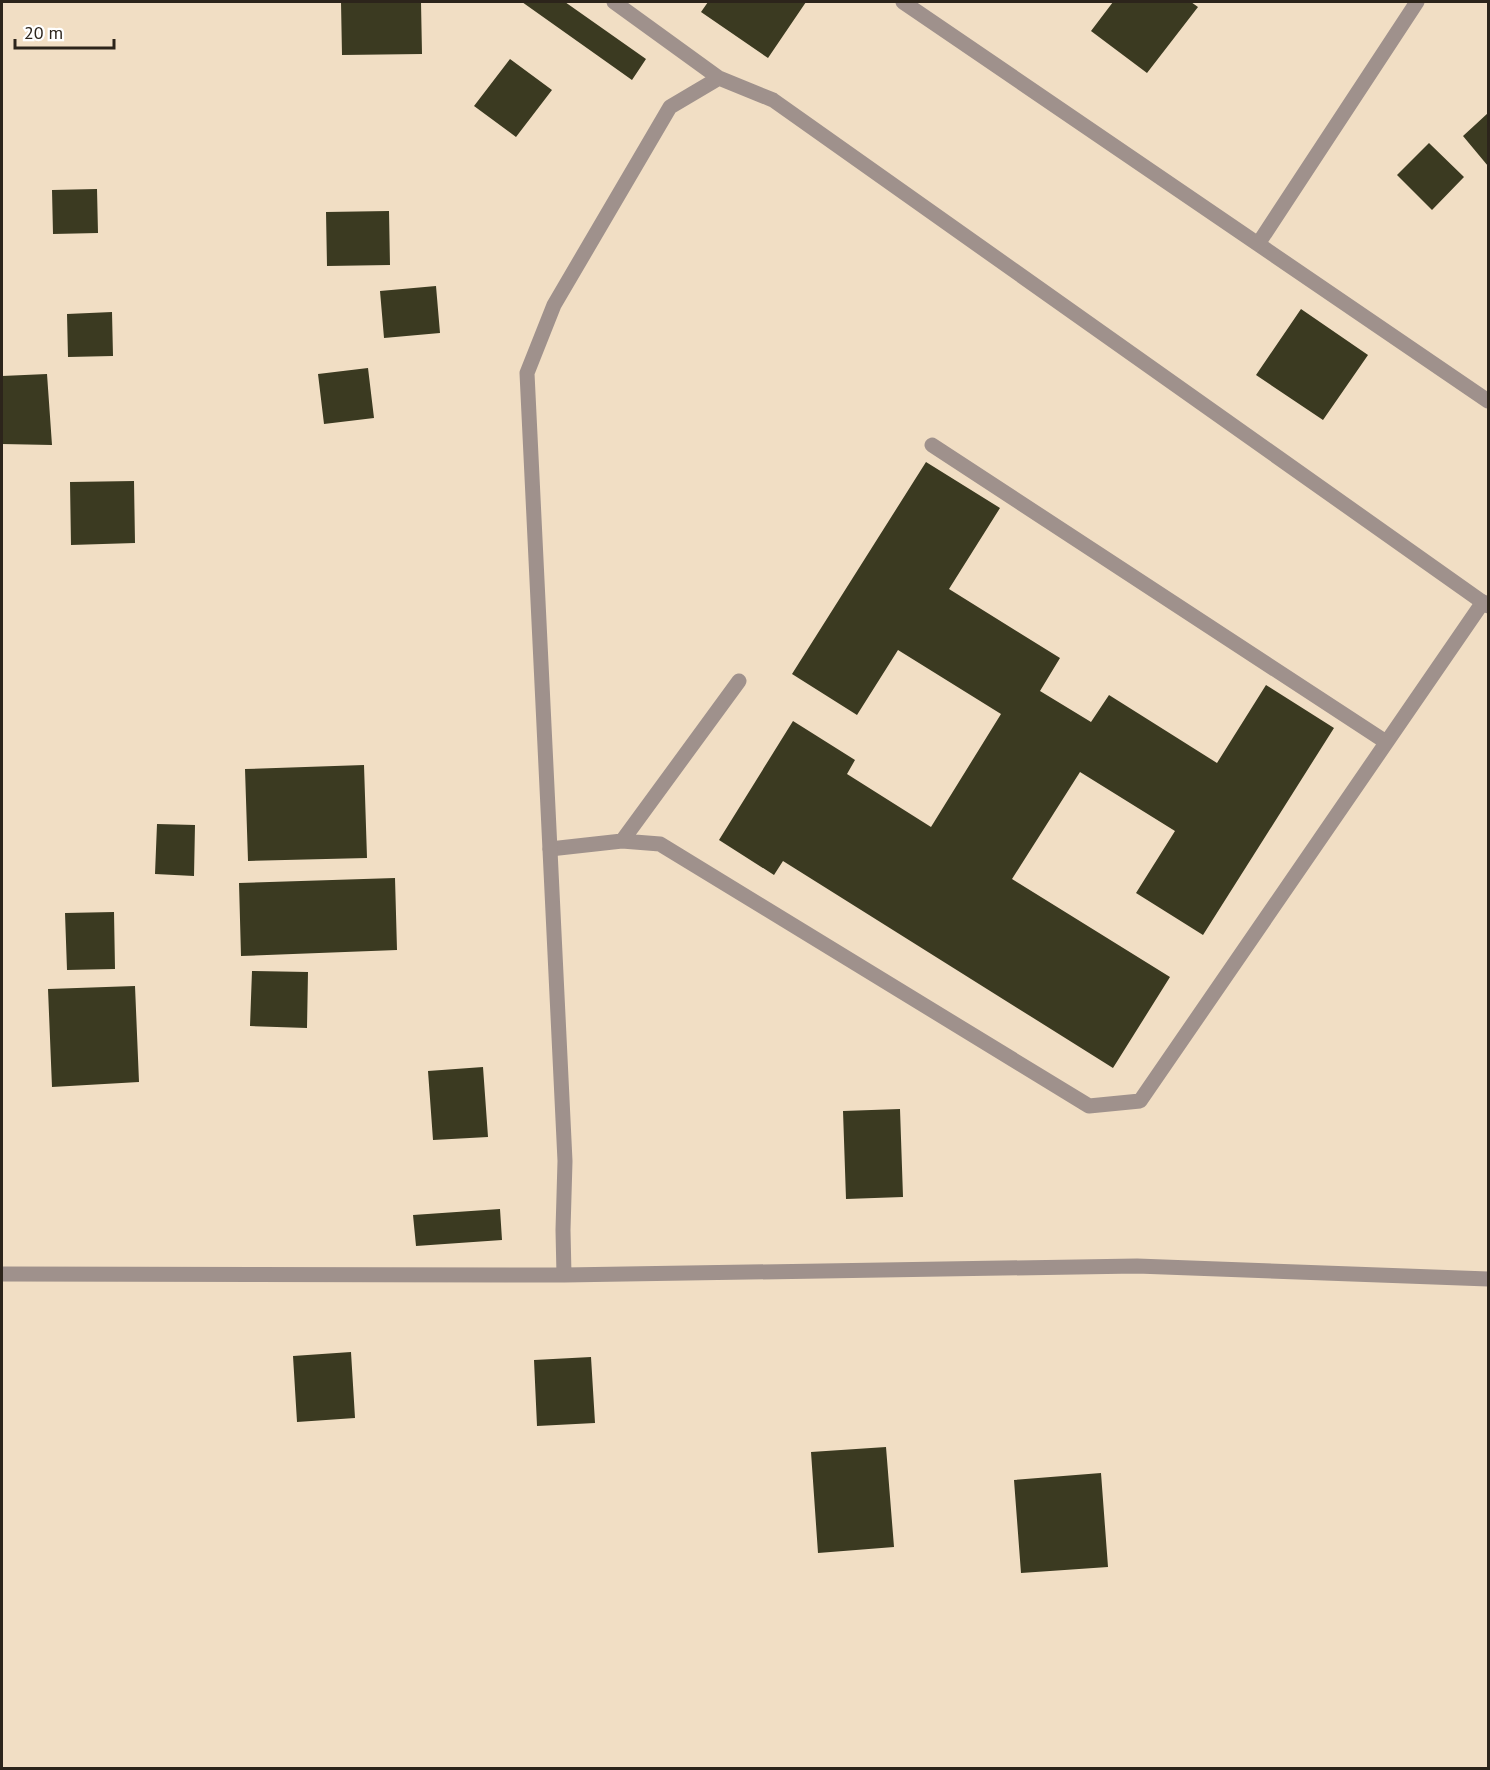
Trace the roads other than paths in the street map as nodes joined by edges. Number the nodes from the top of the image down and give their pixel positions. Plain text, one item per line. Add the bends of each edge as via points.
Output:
1 (614, 2) edge
2 (903, 2) edge
3 (1417, 2) edge
4 (719, 78) junction
5 (1258, 244) junction
6 (1488, 401) edge
7 (932, 445) dead end
8 (1486, 604) edge
9 (739, 681) dead end
10 (1386, 742) junction
11 (622, 841) junction
12 (550, 849) junction
13 (2, 1274) edge
14 (564, 1275) junction
15 (1488, 1279) edge

1 - 4 street
2 - 5 street
3 - 5 street
4 - 8 street via 772,100
4 - 12 street via 670,107 554,305 527,373
5 - 6 street
7 - 10 street
8 - 10 street
9 - 11 street
10 - 11 street via 1140,1101 1089,1106 660,844
11 - 12 street
12 - 14 street via 565,1161
13 - 14 street
14 - 15 street via 1137,1266

